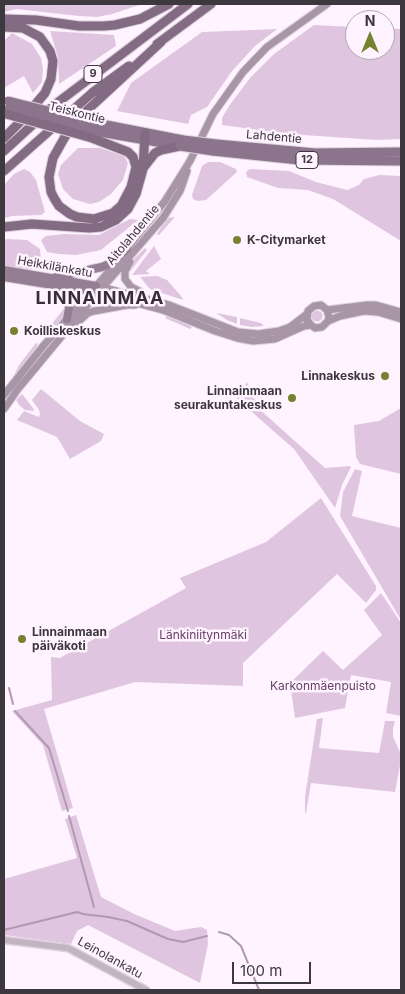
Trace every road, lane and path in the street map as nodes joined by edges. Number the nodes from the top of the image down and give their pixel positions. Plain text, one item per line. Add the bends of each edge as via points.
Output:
1 (169, 4) edge
2 (188, 4) edge
3 (211, 4) edge
4 (327, 4) edge
5 (4, 18) edge
6 (4, 27) edge
7 (161, 42) junction
8 (6, 107) edge
9 (94, 131) junction
10 (4, 138) edge
11 (144, 138) junction
12 (182, 143) junction
13 (214, 147) junction
14 (4, 151) edge
15 (401, 152) edge
16 (190, 161) junction
17 (401, 161) edge
18 (139, 168) junction
19 (4, 171) edge
20 (4, 227) edge
21 (127, 249) junction
22 (137, 249) junction
23 (4, 270) edge
24 (4, 277) edge
25 (50, 278) junction
26 (22, 280) junction
27 (97, 289) junction
28 (161, 302) junction
29 (163, 310) junction
30 (327, 310) junction
31 (401, 312) edge
32 (307, 314) junction
33 (67, 319) junction
34 (401, 320) edge
35 (328, 321) junction
36 (311, 326) junction
37 (62, 336) junction
38 (4, 395) edge
39 (4, 409) edge
40 (4, 940) edge
41 (146, 990) edge

1 - 5 highway via 140,19 110,26
2 - 14 highway, 9 via 60,101
3 - 7 highway, 9
4 - 16 main road, Aitolahdentie via 267,47 243,72 213,114
6 - 10 highway via 23,28 40,36 53,61 45,93
7 - 18 highway via 82,115 66,135 50,167 51,192 59,206 70,214 85,219 104,217 121,206
7 - 19 highway, 9 via 92,93
8 - 9 highway, bridge
8 - 9 highway, Teiskontie / 12, bridge
9 - 11 highway, Teiskontie / 12
9 - 18 highway via 128,152
11 - 12 highway, Lahdentie / 12
11 - 18 highway
12 - 13 highway, Lahdentie / 12, bridge
12 - 18 highway via 155,153
13 - 15 highway, Lahdentie / 12 via 315,153
13 - 17 highway, Lahdentie / 12 via 299,160
16 - 21 main road, Aitolahdentie via 166,201
16 - 22 main road, Aitolahdentie via 172,206
18 - 20 highway via 136,194 128,209 108,224 89,228 32,224
21 - 25 main road via 102,267
21 - 27 main road, Aitolahdentie
22 - 27 main road, Aitolahdentie
22 - 28 main road via 127,266 125,279 135,290
23 - 25 main road, Heikkilänkatu
24 - 26 main road, Heikkilänkatu
25 - 27 main road, Heikkilänkatu
26 - 27 main road, Heikkilänkatu
26 - 33 main road via 64,294 69,302
27 - 28 main road
27 - 29 main road
27 - 33 main road, Aitolahdentie
27 - 37 main road, Aitolahdentie
28 - 32 main road via 232,330 252,334 290,327
29 - 36 main road via 215,331 253,341 275,339
29 - 37 main road via 127,305 94,311
30 - 31 main road via 376,305
30 - 32 main road via 314,306
30 - 35 main road
32 - 36 main road
33 - 38 main road, Aitolahdentie
34 - 35 main road via 378,312 364,312
35 - 36 main road via 322,327
37 - 39 main road, Aitolahdentie
40 - 41 street, Leinolankatu via 74,950

